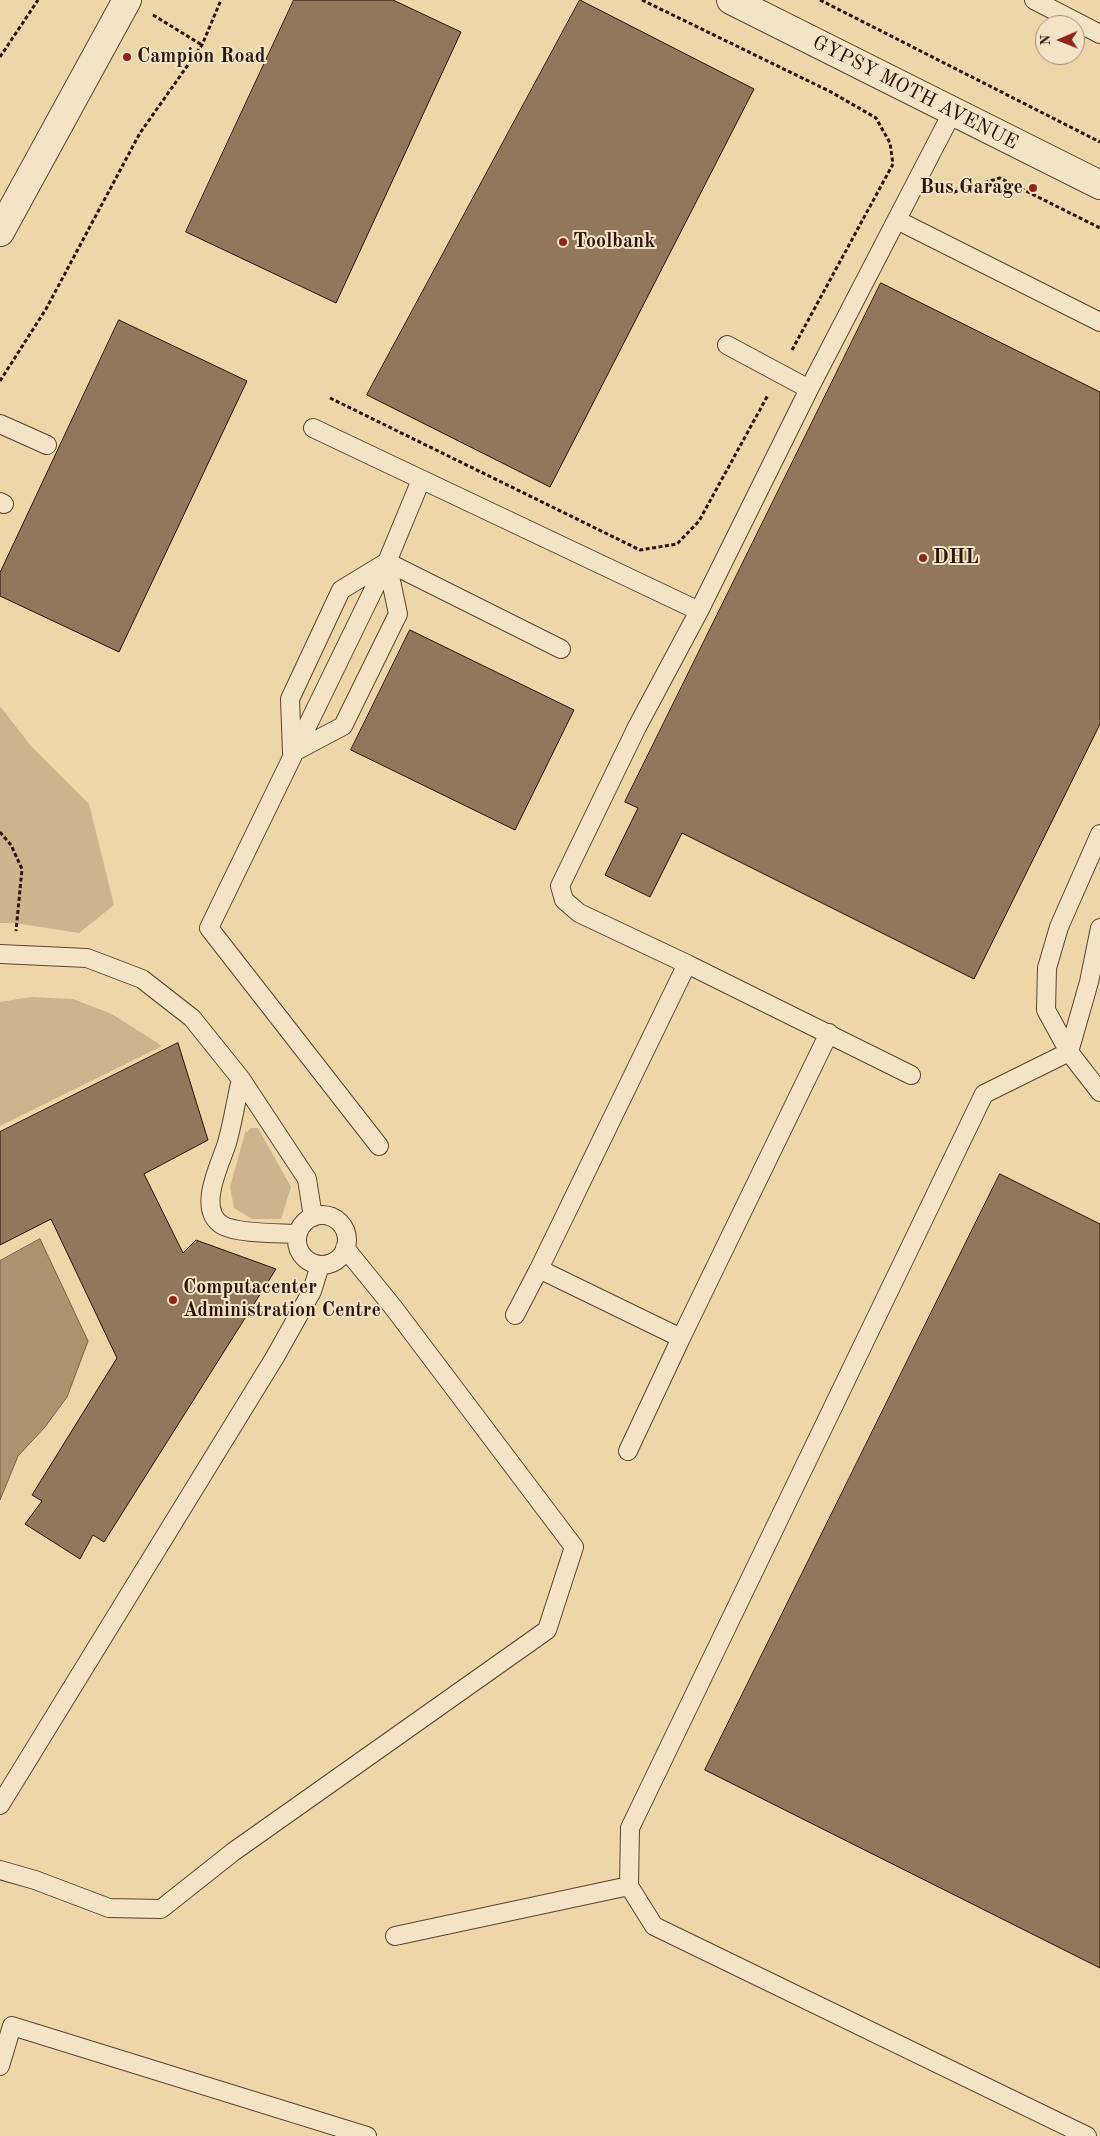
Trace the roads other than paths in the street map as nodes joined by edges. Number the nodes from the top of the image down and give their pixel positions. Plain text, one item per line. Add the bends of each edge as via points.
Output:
1 (127, 0) edge
2 (731, 0) edge
3 (1034, 0) edge
4 (1100, 34) edge
5 (952, 113) junction
6 (1100, 186) edge
7 (897, 220) junction
8 (0, 232) edge
9 (1100, 322) edge
10 (727, 345) dead end
11 (809, 389) junction
12 (0, 424) edge
13 (313, 428) dead end
14 (47, 445) dead end
15 (421, 480) junction
16 (387, 562) junction
17 (699, 611) junction
18 (561, 649) dead end
19 (292, 753) junction
20 (1100, 834) edge
21 (1100, 928) edge
22 (8, 954) edge
23 (687, 964) junction
24 (829, 1033) junction
25 (1068, 1052) junction
26 (911, 1075) dead end
27 (241, 1079) junction
28 (1100, 1092) edge
29 (379, 1146) dead end
30 (314, 1216) junction
31 (297, 1234) junction
32 (345, 1248) junction
33 (320, 1265) junction
34 (539, 1269) junction
35 (516, 1315) dead end
36 (681, 1338) junction
37 (628, 1451) dead end
38 (0, 1805) edge
39 (0, 1870) edge
40 (628, 1886) junction
41 (395, 1936) dead end
42 (0, 2066) edge
43 (367, 2136) edge
44 (1088, 2136) edge

1 - 8 street
2 - 5 street, GYPSY MOTH AVENUE
3 - 4 lane
5 - 6 street, GYPSY MOTH AVENUE
5 - 7 lane
7 - 9 lane
7 - 11 lane
10 - 11 lane
11 - 17 lane
12 - 14 lane
13 - 15 lane
15 - 16 lane
15 - 17 lane
16 - 18 lane
16 - 19 lane
16 - 19 lane via 341,590 290,699
16 - 19 lane via 398,614 343,726
17 - 23 lane via 632,736 560,886 564,900 579,913
19 - 29 lane via 209,928
20 - 25 lane via 1059,927 1047,968 1046,1010
21 - 25 lane via 1089,982
22 - 27 lane via 87,958 142,978 192,1018
23 - 24 lane
23 - 34 lane
24 - 26 lane
24 - 36 lane
25 - 28 lane
25 - 40 lane via 984,1094 630,1828
27 - 30 lane via 307,1179
27 - 31 lane via 227,1143 214,1180 210,1201 213,1215 221,1225 247,1232
30 - 31 lane
30 - 32 lane via 329,1216 336,1220 345,1233
31 - 33 lane via 297,1243 304,1258
32 - 33 lane via 336,1260
32 - 39 lane via 574,1548 547,1630 234,1852 161,1909 110,1908
33 - 38 lane via 312,1291 275,1357
34 - 35 lane
34 - 36 lane
36 - 37 lane
40 - 41 lane
40 - 44 lane via 654,1926
42 - 43 lane via 12,2026

